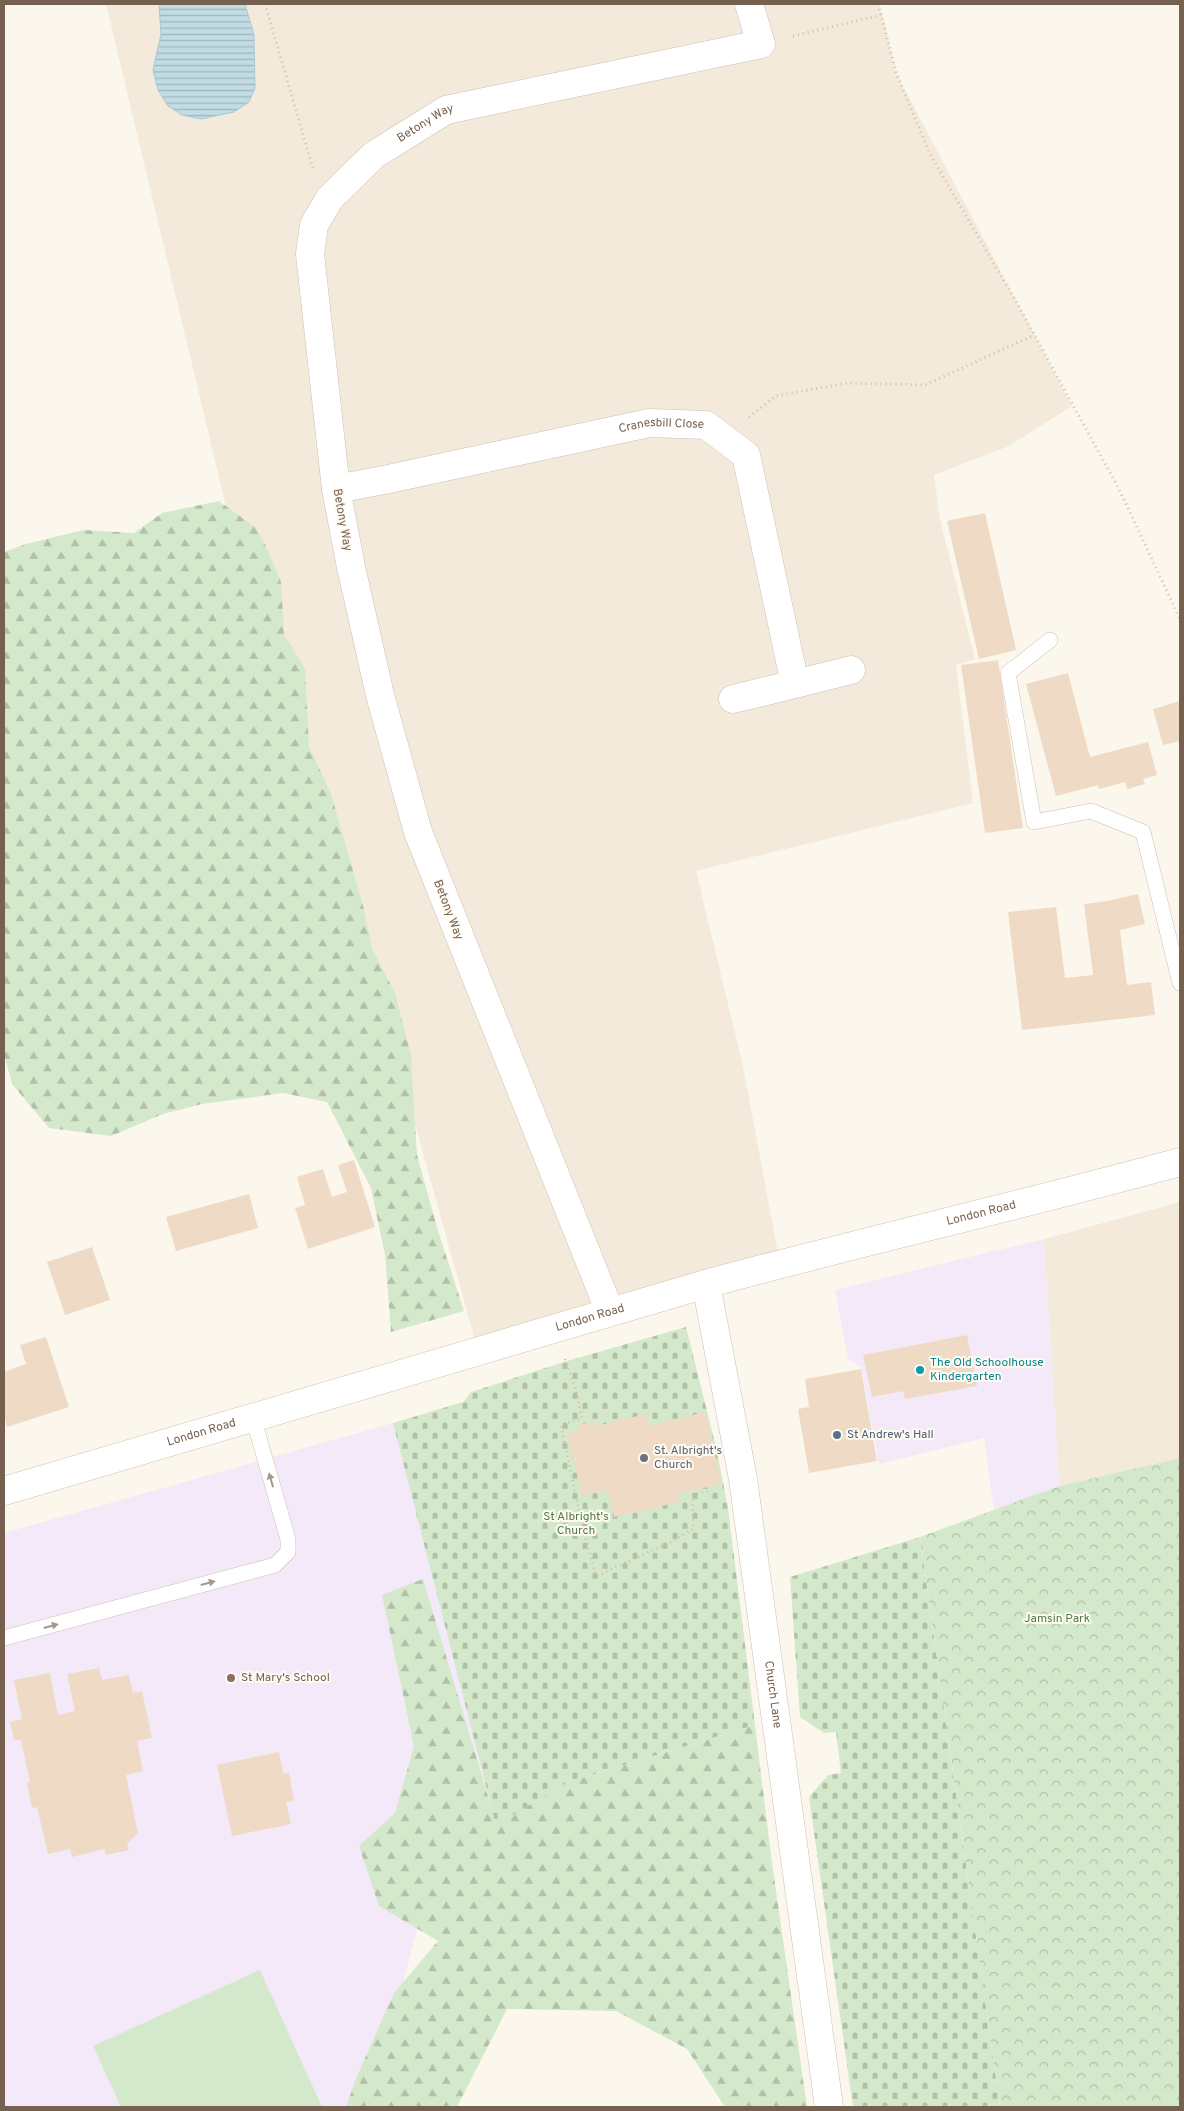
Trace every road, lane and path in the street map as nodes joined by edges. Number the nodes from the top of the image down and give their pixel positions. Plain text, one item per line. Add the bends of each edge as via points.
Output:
1 (265, 4) edge
2 (748, 4) edge
3 (878, 4) edge
4 (881, 15) junction
5 (761, 44) junction
6 (330, 198) junction
7 (1034, 335) junction
8 (724, 438) junction
9 (336, 489) junction
10 (1180, 619) edge
11 (1050, 640) dead end
12 (851, 670) dead end
13 (795, 684) junction
14 (733, 699) dead end
15 (1180, 983) edge
16 (1180, 1162) edge
17 (706, 1284) junction
18 (610, 1312) junction
19 (547, 1331) junction
20 (253, 1417) junction
21 (743, 1479) junction
22 (4, 1491) edge
23 (4, 1638) edge
24 (829, 2107) edge

1 - 6 path via 314,172
2 - 5 street
3 - 4 path
4 - 5 path
4 - 7 path via 896,75 930,154
5 - 6 street, Betony Way via 446,110 374,155
6 - 9 street, Betony Way via 314,225 310,254
7 - 8 path via 925,384 847,383 776,396
7 - 10 path via 1119,489
8 - 9 street, Cranesbill Close via 706,425 649,423
8 - 13 street, Cranesbill Close via 746,455
9 - 18 street, Betony Way via 380,695 418,832
11 - 15 lane via 1008,673 1034,822 1092,811 1143,832
12 - 13 street
13 - 14 street
16 - 17 street, London Road
17 - 18 street, London Road
17 - 21 street, Church Lane
18 - 19 street, London Road
19 - 20 street, London Road
19 - 21 path via 567,1361 582,1418 561,1425 596,1576 692,1529 692,1495
20 - 22 street, London Road
23 -> 20 lane via 275,1565 288,1552 288,1539
21 - 24 street, Church Lane

